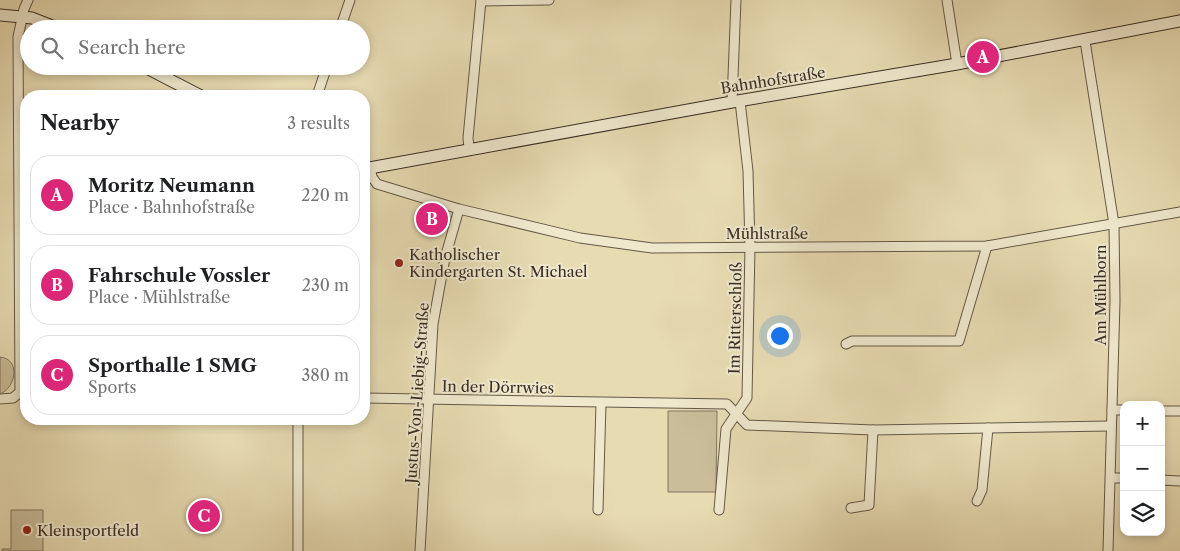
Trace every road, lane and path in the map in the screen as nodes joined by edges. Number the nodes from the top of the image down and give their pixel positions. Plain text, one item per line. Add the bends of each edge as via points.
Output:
1 (28, 0) edge
2 (350, 0) edge
3 (481, 0) edge
4 (549, 0) edge
5 (736, 0) edge
6 (947, 0) edge
7 (0, 15) edge
8 (22, 16) junction
9 (21, 20) edge
10 (34, 20) edge
11 (343, 20) edge
12 (1180, 21) edge
13 (20, 26) edge
14 (1085, 41) junction
15 (957, 64) junction
16 (160, 75) edge
17 (324, 75) edge
18 (189, 90) edge
19 (319, 90) edge
20 (736, 101) junction
21 (469, 148) junction
22 (370, 166) edge
23 (370, 174) edge
24 (459, 209) junction
25 (1180, 212) edge
26 (1114, 224) junction
27 (987, 246) junction
28 (750, 247) junction
29 (846, 344) dead end
30 (20, 392) edge
31 (20, 392) edge
32 (370, 398) edge
33 (0, 399) edge
34 (428, 399) junction
35 (601, 403) junction
36 (1112, 410) junction
37 (1120, 410) edge
38 (1165, 410) edge
39 (1180, 411) edge
40 (737, 415) junction
41 (298, 425) edge
42 (1110, 426) junction
43 (988, 428) junction
44 (873, 430) junction
45 (1110, 478) junction
46 (1120, 478) edge
47 (1165, 480) edge
48 (1180, 481) edge
49 (977, 501) dead end
50 (851, 508) dead end
51 (598, 510) dead end
52 (719, 510) dead end
53 (298, 551) edge
54 (420, 551) edge
55 (1108, 551) edge

1 - 8 street
2 - 11 street
3 - 4 street
3 - 21 street
5 - 20 street, Im Ritterschloß
6 - 15 street
7 - 8 street
8 - 9 street
8 - 10 street
12 - 14 street, Bahnhofstraße
13 - 30 street
14 - 15 street, Bahnhofstraße
14 - 26 street, Am Mühlborn
15 - 20 street, Bahnhofstraße
16 - 18 street
17 - 19 street
20 - 21 street, Bahnhofstraße
20 - 28 street, Im Ritterschloß via 748,171
21 - 22 street, Bahnhofstraße
23 - 24 street, Mühlstraße via 377,184
24 - 28 street, Mühlstraße via 580,238 652,248
24 - 34 street, Justus-Von-Liebig-Straße via 445,258 433,324
25 - 26 street, Mühlstraße
26 - 27 street, Mühlstraße
26 - 36 street, Am Mühlborn
27 - 28 street, Mühlstraße
27 - 29 street via 959,341 852,341
28 - 40 street, Im Ritterschloß via 747,398
31 - 33 street via 14,398
32 - 34 street, In der Dörrwies
34 - 35 street, In der Dörrwies
34 - 54 street, Justus-Von-Liebig-Straße
35 - 40 street, In der Dörrwies via 727,404
35 - 51 street
36 - 37 street
36 - 42 street, Am Mühlborn
38 - 39 street
40 - 44 street, In der Dörrwies via 747,425
40 - 52 street via 726,429
41 - 53 street
42 - 43 street, In der Dörrwies
42 - 45 street, Am Mühlborn
43 - 44 street, In der Dörrwies
43 - 49 street via 982,490
44 - 50 street via 868,505
45 - 46 street
45 - 55 street, Am Mühlborn
47 - 48 street

